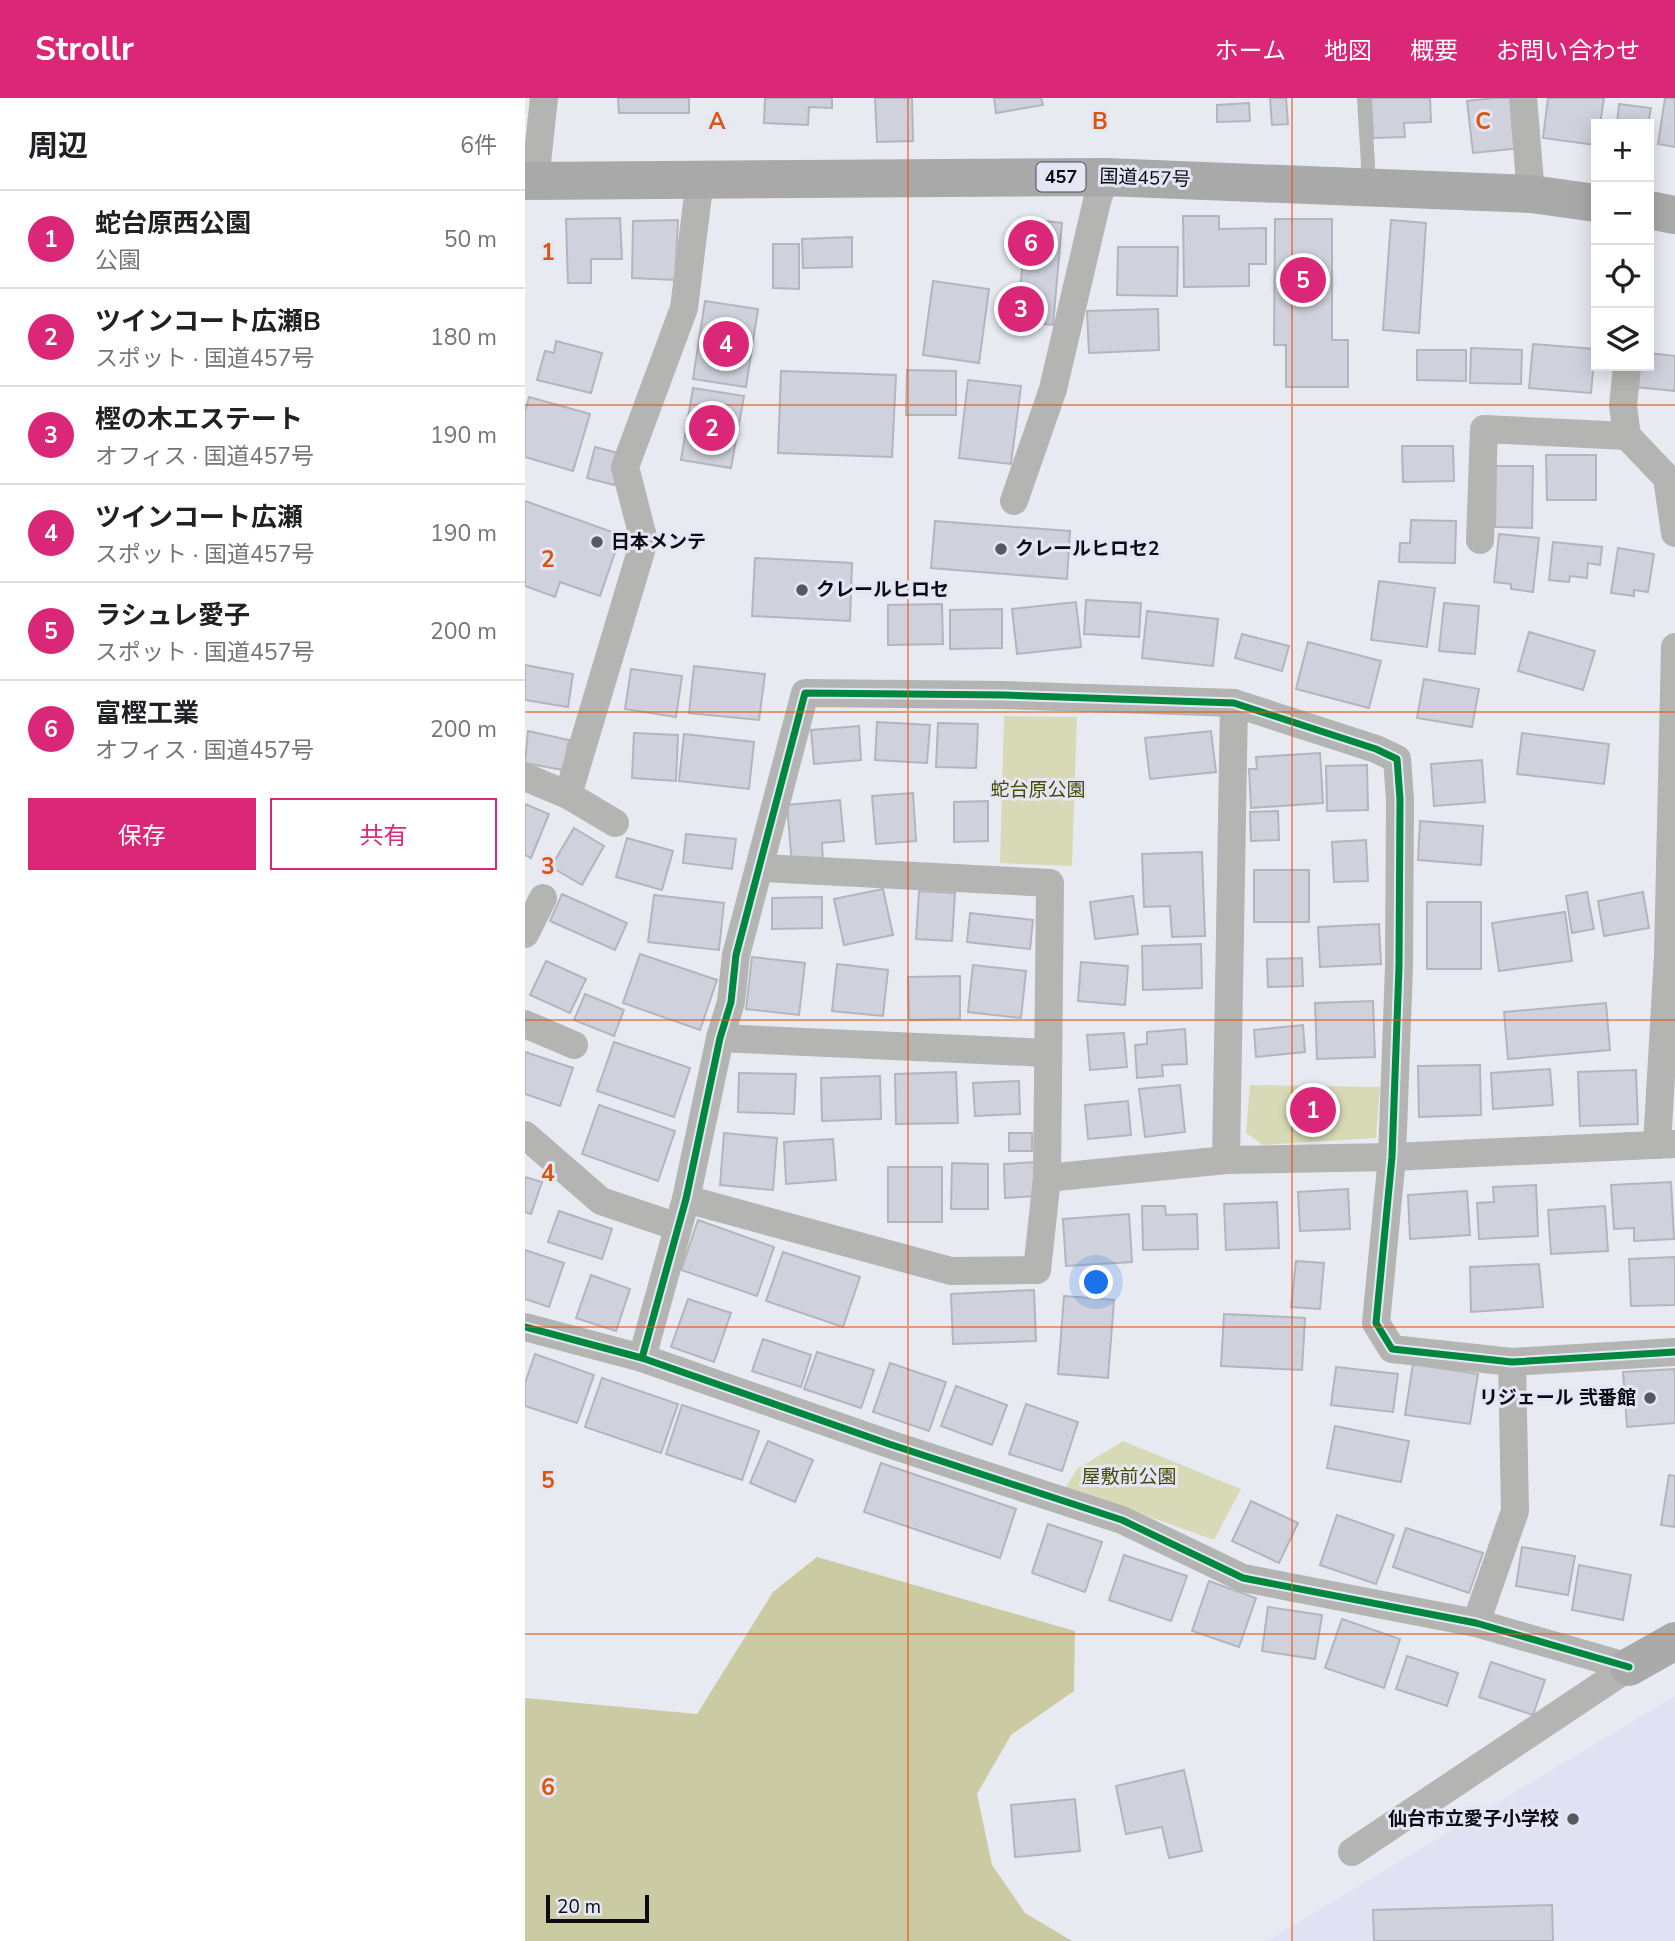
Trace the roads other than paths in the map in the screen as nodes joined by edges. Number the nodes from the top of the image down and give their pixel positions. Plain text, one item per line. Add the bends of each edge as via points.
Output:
1 (544, 98) edge
2 (1364, 98) edge
3 (1523, 98) edge
4 (1105, 177) junction
5 (700, 179) junction
6 (530, 181) edge
7 (1366, 186) junction
8 (1531, 194) junction
9 (1591, 201) edge
10 (1654, 211) edge
11 (1675, 215) edge
12 (1626, 371) edge
13 (1627, 436) junction
14 (1014, 502) dead end
15 (1675, 533) edge
16 (1480, 540) dead end
17 (1675, 647) edge
18 (1234, 703) junction
19 (525, 777) edge
20 (568, 795) junction
21 (615, 823) dead end
22 (761, 868) junction
23 (543, 898) dead end
24 (525, 934) edge
25 (525, 1024) edge
26 (719, 1038) junction
27 (574, 1045) dead end
28 (1048, 1053) junction
29 (525, 1135) edge
30 (1666, 1144) edge
31 (1392, 1157) junction
32 (1226, 1160) junction
33 (1048, 1178) junction
34 (686, 1199) junction
35 (678, 1227) junction
36 (525, 1327) edge
37 (1675, 1352) edge
38 (642, 1358) junction
39 (1512, 1362) junction
40 (1476, 1623) junction
41 (1675, 1641) edge
42 (1629, 1667) junction
43 (1353, 1852) dead end

1 - 6 street
2 - 7 lane
3 - 8 street
4 - 5 highway, 国道457号 / 457
4 - 7 highway, 国道457号 / 457
4 - 14 street via 1053,389
5 - 6 highway, 国道457号 / 457
5 - 20 street via 684,308 625,467 644,541
7 - 8 highway, 国道457号 / 457
8 - 9 highway, 国道457号 / 457
10 - 11 highway
12 - 13 street via 1623,406
13 - 15 street via 1667,478
13 - 16 street via 1484,429
17 - 30 street
18 - 22 street via 805,692
18 - 31 street via 1397,759 1399,967
18 - 32 street
19 - 20 street
20 - 21 street
22 - 26 street
22 - 28 street via 1050,883
23 - 24 street
25 - 27 street
26 - 28 street
26 - 34 street
28 - 33 street
29 - 35 street via 601,1200
30 - 31 street
31 - 32 street
31 - 39 street via 1376,1323 1392,1349
32 - 33 street
33 - 34 street via 1037,1270 951,1271
34 - 35 street
35 - 38 street
36 - 38 street
37 - 39 street
38 - 40 street via 1122,1520 1243,1578
39 - 40 street via 1515,1511
40 - 42 street
41 - 42 street
42 - 43 street

